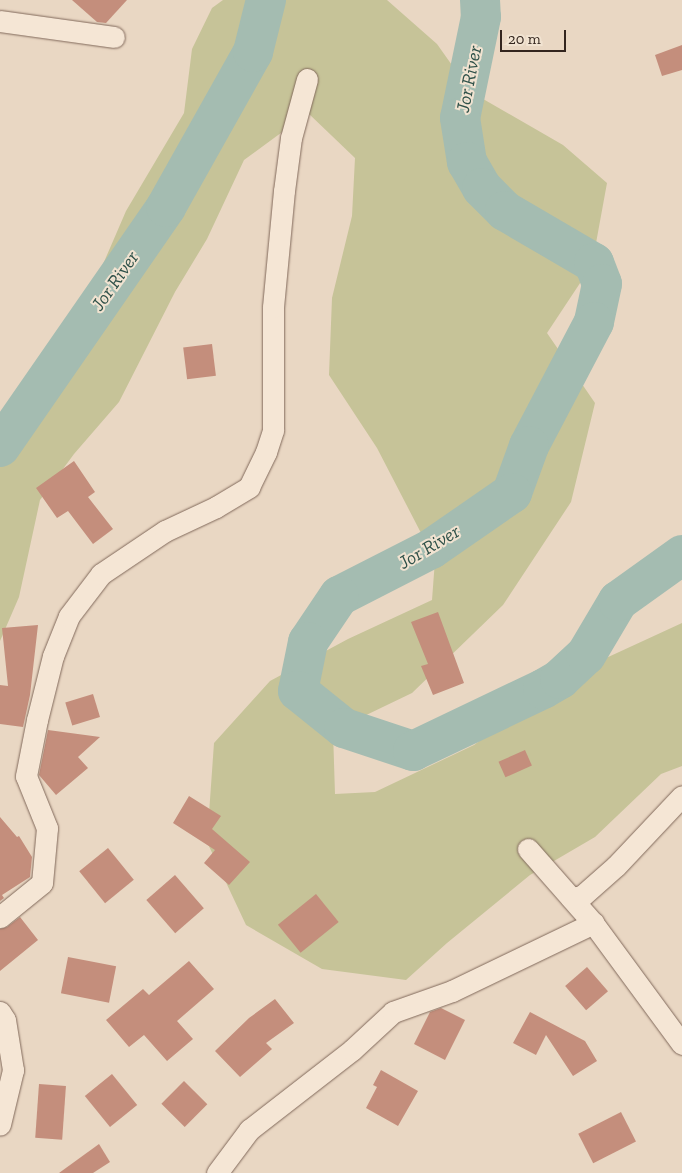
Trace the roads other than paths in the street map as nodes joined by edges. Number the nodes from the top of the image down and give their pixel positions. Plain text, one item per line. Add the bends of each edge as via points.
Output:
1 (0, 21) edge
2 (114, 37) dead end
3 (307, 79) dead end
4 (682, 796) edge
5 (528, 849) dead end
6 (571, 898) junction
7 (0, 917) edge
8 (593, 923) junction
9 (0, 1012) edge
10 (682, 1044) edge
11 (0, 1124) edge
12 (217, 1173) edge

1 - 2 street
3 - 7 street via 291,138 284,191 273,307 273,430 266,452 248,487 216,507 165,531 101,574 69,616 53,656 26,776 47,828 42,883
4 - 6 street via 616,866 582,896
5 - 6 street
6 - 8 street
8 - 10 street
8 - 12 street via 452,990 394,1012 352,1050 249,1130
9 - 11 street via 5,1020 13,1070

